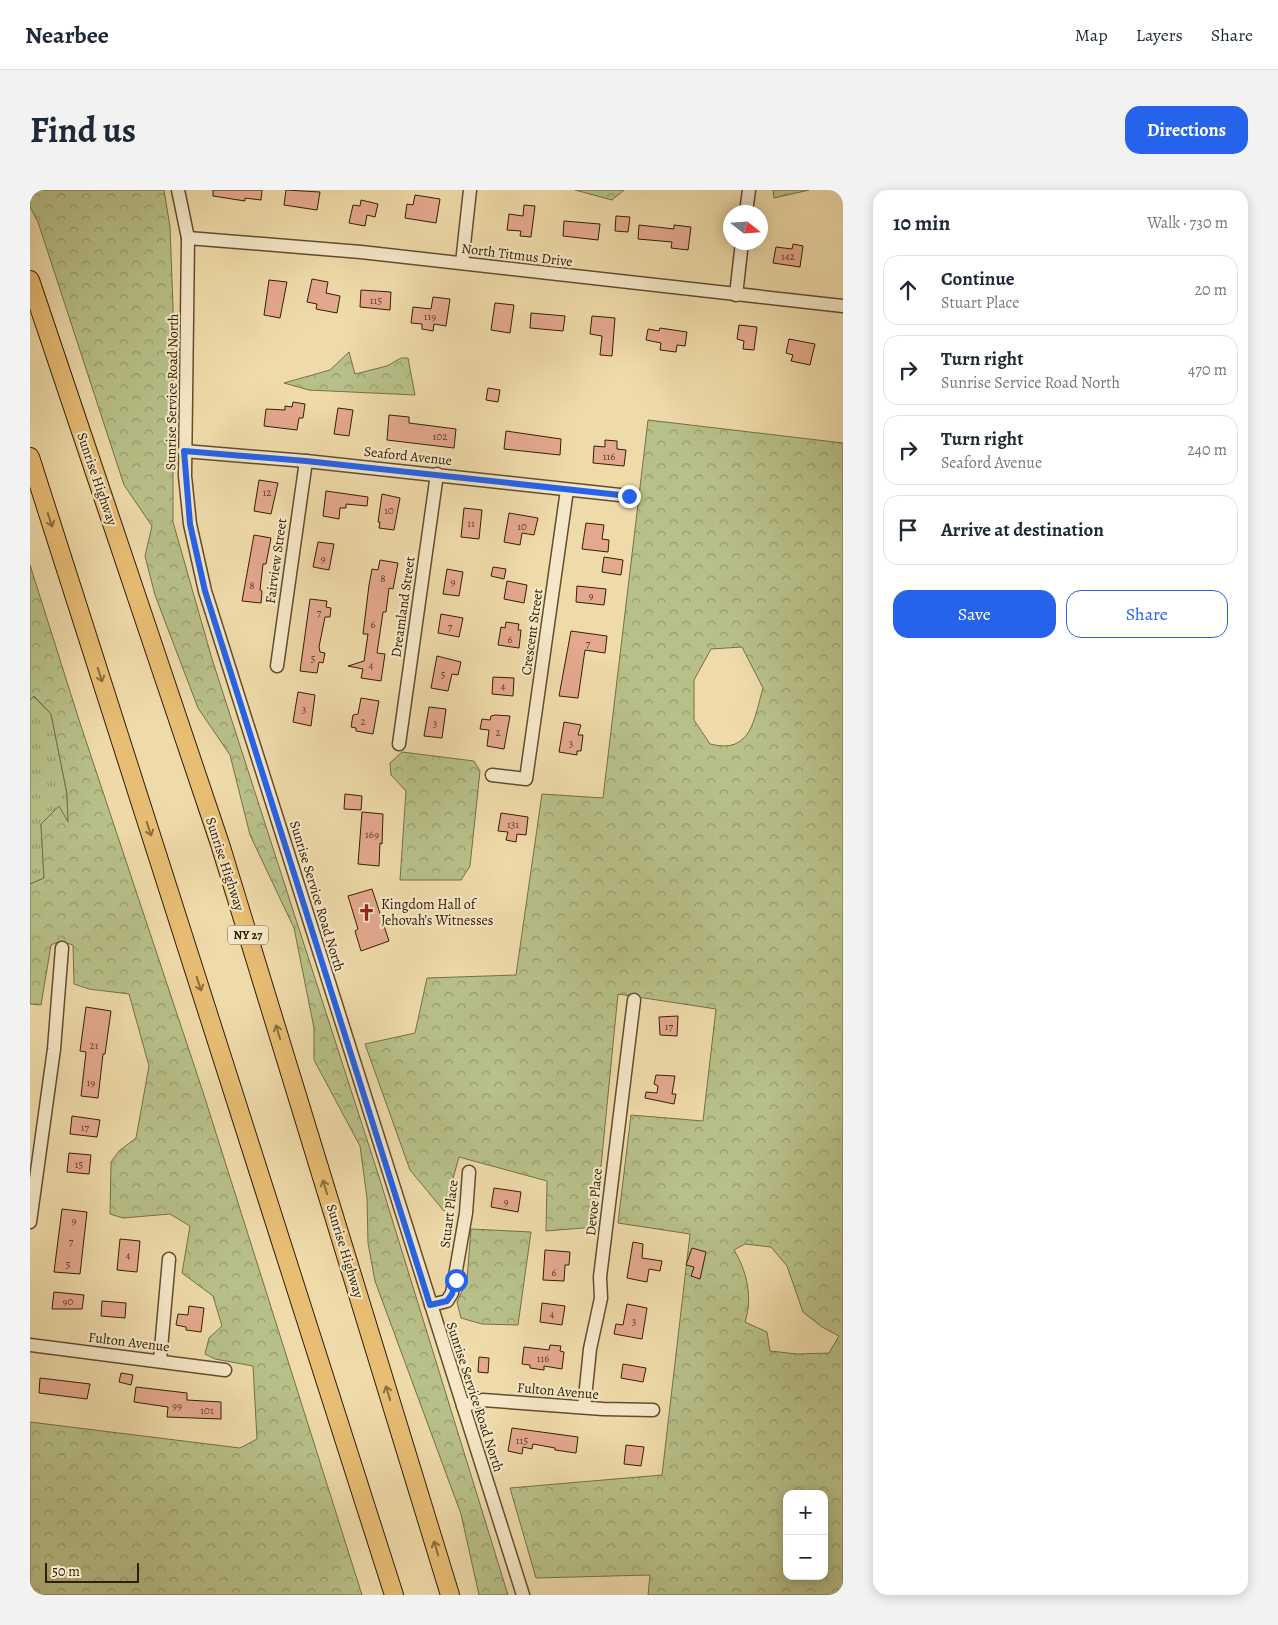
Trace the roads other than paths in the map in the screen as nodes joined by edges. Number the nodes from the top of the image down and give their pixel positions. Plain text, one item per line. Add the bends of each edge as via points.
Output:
1 (178, 190) edge
2 (470, 190) edge
3 (749, 190) edge
4 (747, 205) edge
5 (188, 238) junction
6 (741, 250) edge
7 (462, 263) junction
8 (30, 280) edge
9 (736, 295) junction
10 (843, 306) edge
11 (184, 451) junction
12 (30, 457) edge
13 (306, 461) junction
14 (437, 474) junction
15 (567, 490) junction
16 (629, 496) dead end
17 (277, 666) dead end
18 (399, 744) dead end
19 (492, 775) dead end
20 (62, 948) dead end
21 (634, 1000) dead end
22 (469, 1172) dead end
23 (30, 1222) edge
24 (169, 1259) dead end
25 (430, 1305) junction
26 (30, 1345) edge
27 (160, 1360) junction
28 (225, 1370) dead end
29 (463, 1406) junction
30 (584, 1408) junction
31 (653, 1410) dead end
32 (394, 1595) edge
33 (450, 1595) edge
34 (523, 1595) edge

1 - 5 street, Sunrise Service Road North
2 - 7 street
3 - 4 street
5 - 7 street, North Titmus Drive via 294,245
5 - 11 street, Sunrise Service Road North
6 - 9 street
7 - 9 street, North Titmus Drive
33 -> 8 highway, Sunrise Highway / NY 27 via 220,844
9 - 10 street, North Titmus Drive
11 - 13 street, Seaford Avenue
11 - 25 street, Sunrise Service Road North via 190,524 205,591
12 -> 32 highway
13 - 14 street, Seaford Avenue
13 - 17 street, Fairview Street
14 - 15 street, Seaford Avenue
14 - 18 street, Dreamland Street
15 - 16 street, Seaford Avenue
15 - 19 street, Crescent Street via 526,779
20 - 23 street via 54,1049
21 - 30 street, Devoe Place via 600,1277 601,1298 590,1349
22 - 25 street, Stuart Place via 466,1213 452,1294 447,1301
24 - 27 street
25 - 29 street, Sunrise Service Road North
26 - 27 street, Fulton Avenue
27 - 28 street, Fulton Avenue
29 - 30 street, Fulton Avenue via 483,1400
29 - 34 street, Sunrise Service Road North
30 - 31 street, Fulton Avenue

